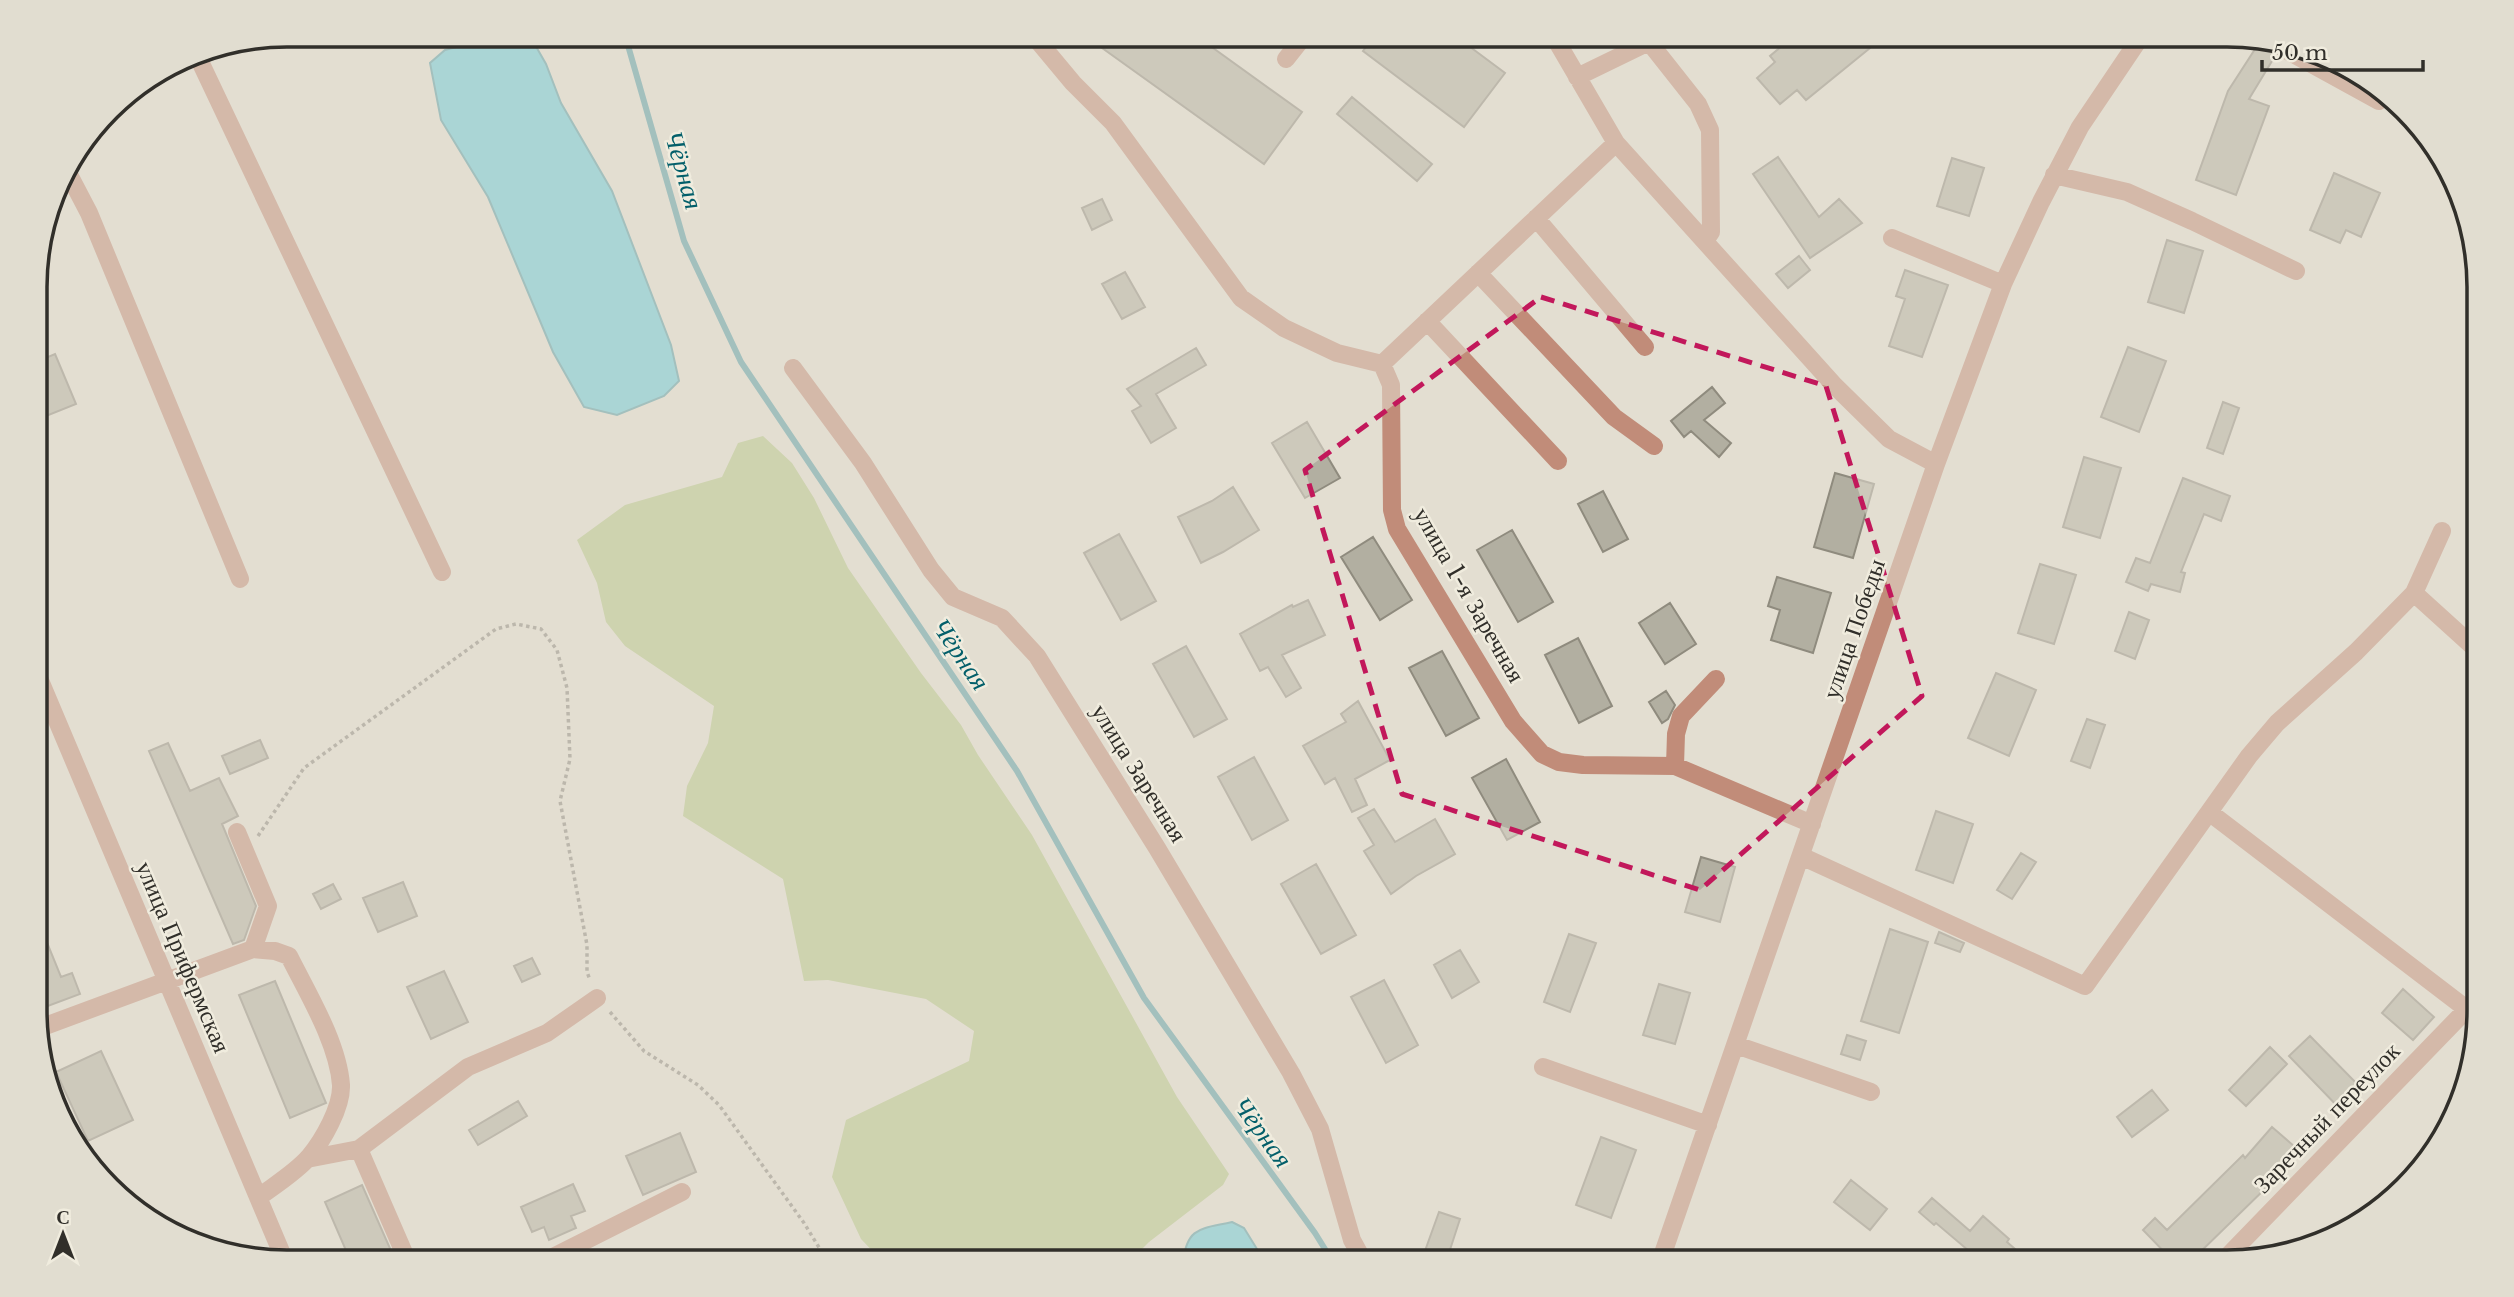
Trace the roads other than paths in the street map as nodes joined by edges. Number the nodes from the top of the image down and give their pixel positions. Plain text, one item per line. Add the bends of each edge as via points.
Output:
1 (1042, 47) edge
2 (1296, 47) edge
3 (1560, 47) edge
4 (1639, 47) edge
5 (1653, 47) edge
6 (2134, 47) edge
7 (1286, 59) dead end
8 (2308, 62) edge
9 (201, 64) edge
10 (1577, 77) junction
11 (2377, 101) edge
12 (1616, 143) junction
13 (2054, 174) junction
14 (72, 181) edge
15 (1536, 218) junction
16 (1892, 237) dead end
17 (1704, 242) junction
18 (2296, 271) dead end
19 (1478, 273) junction
20 (2003, 284) junction
21 (1427, 321) junction
22 (1645, 347) dead end
23 (1382, 363) junction
24 (793, 368) dead end
25 (1654, 446) dead end
26 (1558, 461) dead end
27 (1936, 464) junction
28 (2442, 531) dead end
29 (442, 572) dead end
30 (240, 579) dead end
31 (2414, 593) junction
32 (2467, 640) edge
33 (1716, 678) dead end
34 (47, 701) edge
35 (1675, 766) junction
36 (2209, 812) junction
37 (1812, 824) junction
38 (237, 832) dead end
39 (1801, 856) junction
40 (253, 949) junction
41 (166, 981) junction
42 (597, 998) road end
43 (2467, 1009) edge
44 (2466, 1019) edge
45 (48, 1025) edge
46 (1736, 1045) junction
47 (1543, 1067) dead end
48 (1871, 1092) dead end
49 (1708, 1125) junction
50 (359, 1149) junction
51 (307, 1159) junction
52 (682, 1192) dead end
53 (259, 1197) junction
54 (1357, 1249) edge
55 (1666, 1249) edge
56 (2235, 1249) edge
57 (280, 1250) edge
58 (403, 1250) edge
59 (567, 1250) edge

1 - 23 street via 1113,123 1241,298 1284,328 1337,353
2 - 7 street
3 - 10 street
4 - 10 street
5 - 17 street via 1699,104 1710,130 1711,232
6 - 13 street, улица Победы
8 - 11 street
9 - 29 street
10 - 12 street
12 - 15 street
12 - 17 street
13 - 18 street via 2127,192
13 - 20 street, улица Победы
14 - 30 street
15 - 19 street
15 - 22 street
16 - 20 street
17 - 27 street via 1889,439
19 - 21 street
19 - 25 street via 1614,417
20 - 27 street, улица Победы
21 - 23 street
21 - 26 street
23 - 35 street, улица 1-я Заречная via 1391,385 1392,510 1397,529 1513,721 1542,754 1559,762
24 - 54 street, улица Заречная via 953,597 1002,618 1044,668 1291,1073 1320,1129
27 - 37 street, улица Победы
28 - 31 street
31 - 32 street
31 - 36 street via 2277,723
33 - 35 street via 1681,716
34 - 41 street, улица Прифермская
35 - 37 street, улица 1-я Заречная
36 - 39 street via 2085,986
36 - 43 street
37 - 39 street, улица Победы
38 - 40 street via 268,906
39 - 46 street, улица Победы
40 - 41 street
40 - 51 street via 289,956 335,1057 341,1087 336,1106 325,1134
41 - 45 street
41 - 53 street, улица Прифермская
42 - 50 street via 547,1033 468,1067
44 - 56 street, Заречный переулок
46 - 48 street
46 - 49 street, улица Победы
47 - 49 street
49 - 55 street, улица Победы
50 - 51 street
50 - 58 street
51 - 53 street
52 - 59 street
53 - 57 street, улица Прифермская

